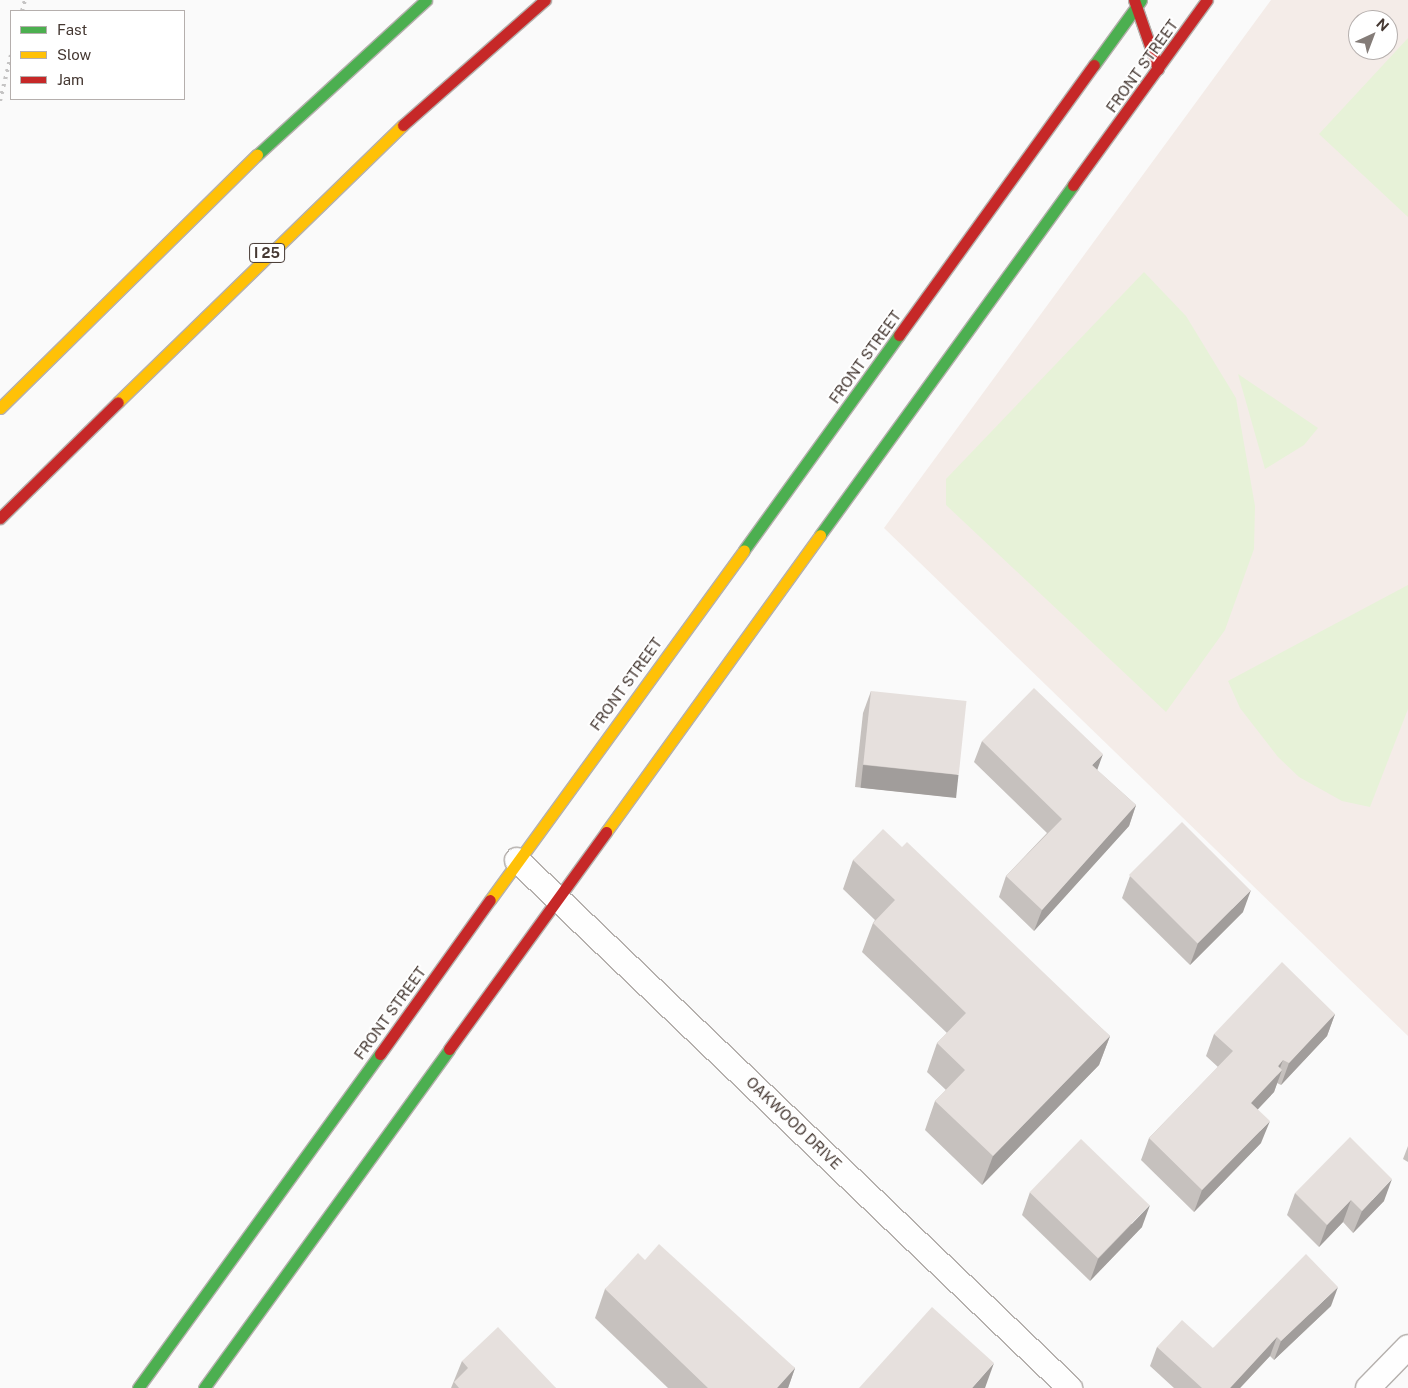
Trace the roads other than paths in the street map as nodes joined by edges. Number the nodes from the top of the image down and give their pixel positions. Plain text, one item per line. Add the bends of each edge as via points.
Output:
1 (426, 0) edge
2 (545, 0) edge
3 (1207, 0) edge
4 (1138, 2) edge
5 (1158, 69) junction
6 (0, 408) edge
7 (0, 518) edge
8 (517, 860) junction
9 (556, 896) junction
10 (1408, 1347) edge
11 (138, 1388) edge
12 (204, 1388) edge
13 (1070, 1388) edge
14 (1368, 1388) edge

1 - 6 main road via 218,191
2 - 7 main road, I 25 via 379,146
3 - 5 main road, FRONT STREET
4 - 5 main road
4 - 8 main road, FRONT STREET
5 - 9 main road, FRONT STREET
8 - 9 street, OAKWOOD DRIVE
8 - 11 main road, FRONT STREET
9 - 12 main road, FRONT STREET
9 - 13 street, OAKWOOD DRIVE
10 - 14 street

